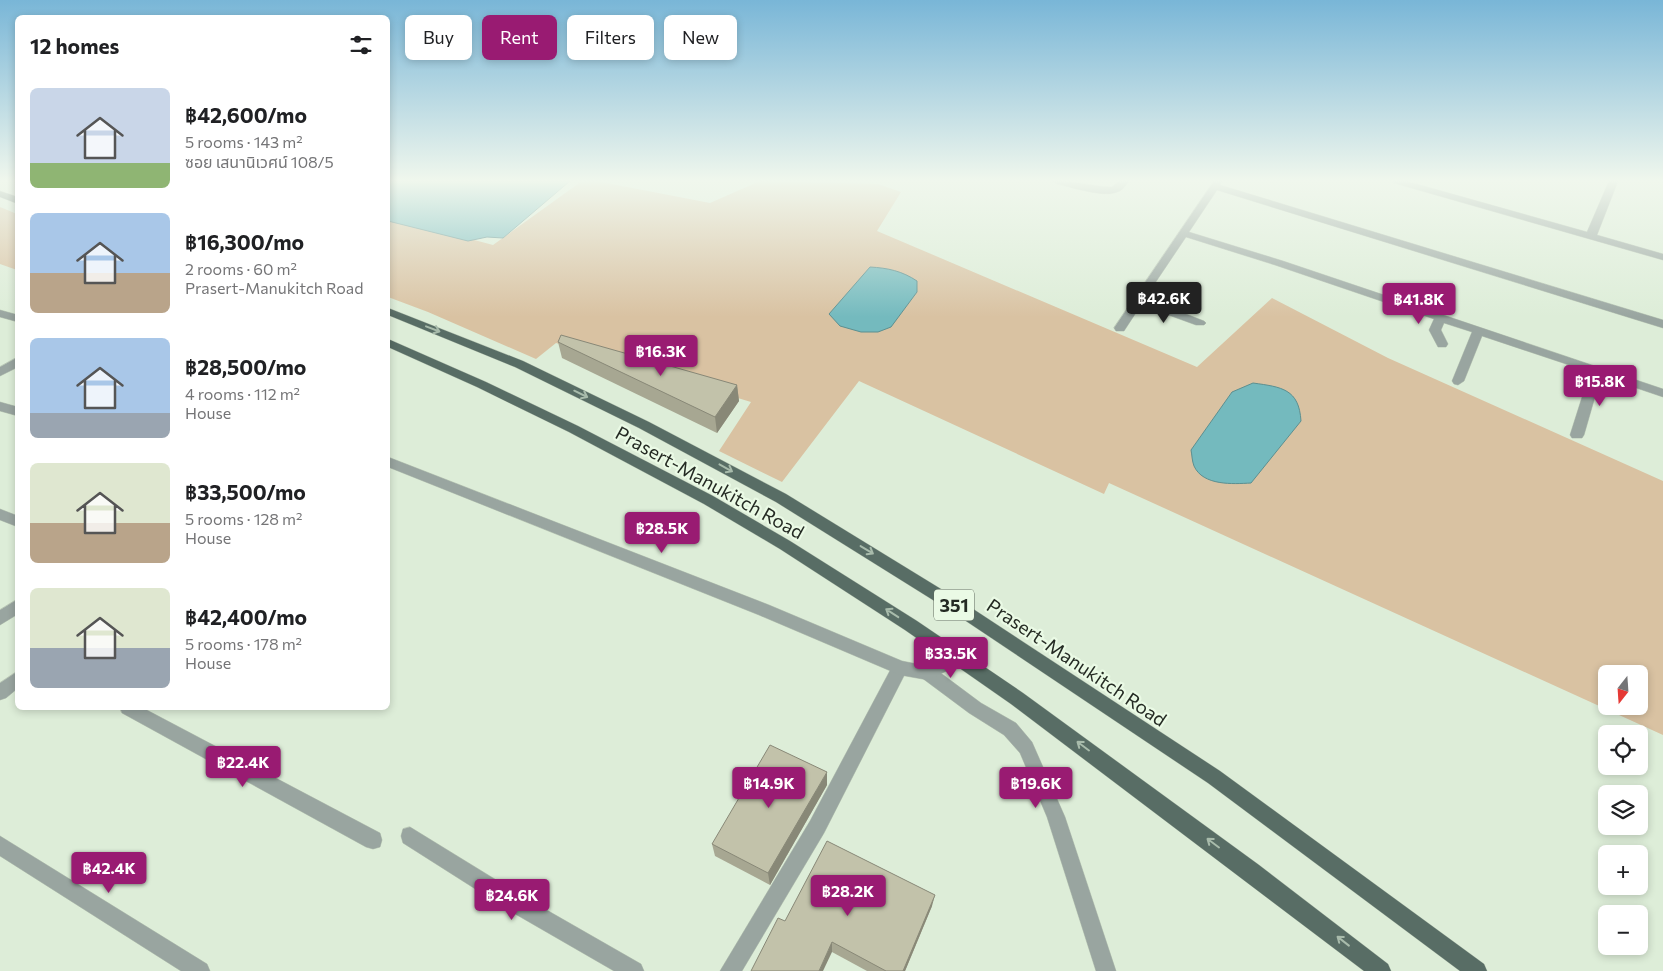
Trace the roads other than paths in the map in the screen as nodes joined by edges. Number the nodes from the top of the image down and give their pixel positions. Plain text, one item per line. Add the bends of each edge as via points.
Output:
1 (1187, 226) edge
2 (1351, 226) edge
3 (1557, 226) edge
4 (1595, 226) edge
5 (1182, 233) junction
6 (1591, 236) junction
7 (1663, 257) edge
8 (1138, 300) junction
9 (390, 312) edge
10 (0, 313) edge
11 (15, 318) edge
12 (1440, 318) junction
13 (1200, 324) dead end
14 (1663, 324) edge
15 (1120, 328) dead end
16 (1478, 330) junction
17 (390, 344) edge
18 (1442, 344) dead end
19 (15, 363) edge
20 (1596, 371) junction
21 (0, 372) edge
22 (1458, 381) dead end
23 (1663, 393) edge
24 (0, 406) edge
25 (15, 411) edge
26 (1578, 435) dead end
27 (390, 463) edge
28 (1, 514) edge
29 (15, 521) edge
30 (15, 607) edge
31 (0, 619) edge
32 (959, 657) junction
33 (900, 668) junction
34 (928, 673) junction
35 (15, 680) edge
36 (0, 693) edge
37 (132, 710) edge
38 (410, 836) dead end
39 (373, 840) dead end
40 (0, 845) edge
41 (200, 971) edge
42 (634, 971) edge
43 (730, 971) edge
44 (1106, 971) edge
45 (1381, 971) edge
46 (1477, 971) edge

1 - 5 street
2 - 14 street
3 - 6 street
4 - 6 street
5 - 8 street
5 - 12 street
6 - 7 street
8 - 13 street
8 - 15 street
9 -> 46 main road, Prasert-Manukitch Road / 351 via 519,364 626,416 839,533 962,610 1214,777
10 - 11 street
12 - 16 street
12 - 18 street via 1435,330
16 - 20 street
16 - 22 street
32 -> 17 main road, Prasert-Manukitch Road / 351 via 755,526 541,413
19 - 21 street
20 - 23 street
20 - 26 street
24 - 25 street
27 - 33 street via 764,610
28 - 29 street
30 - 31 street
32 - 34 street
45 -> 32 main road, Prasert-Manukitch Road / 351
33 - 34 street
33 - 43 street via 817,827
34 - 44 street via 1010,729 1026,748 1056,817
35 - 36 street
37 - 39 street
38 - 42 street via 517,904
40 - 41 street

